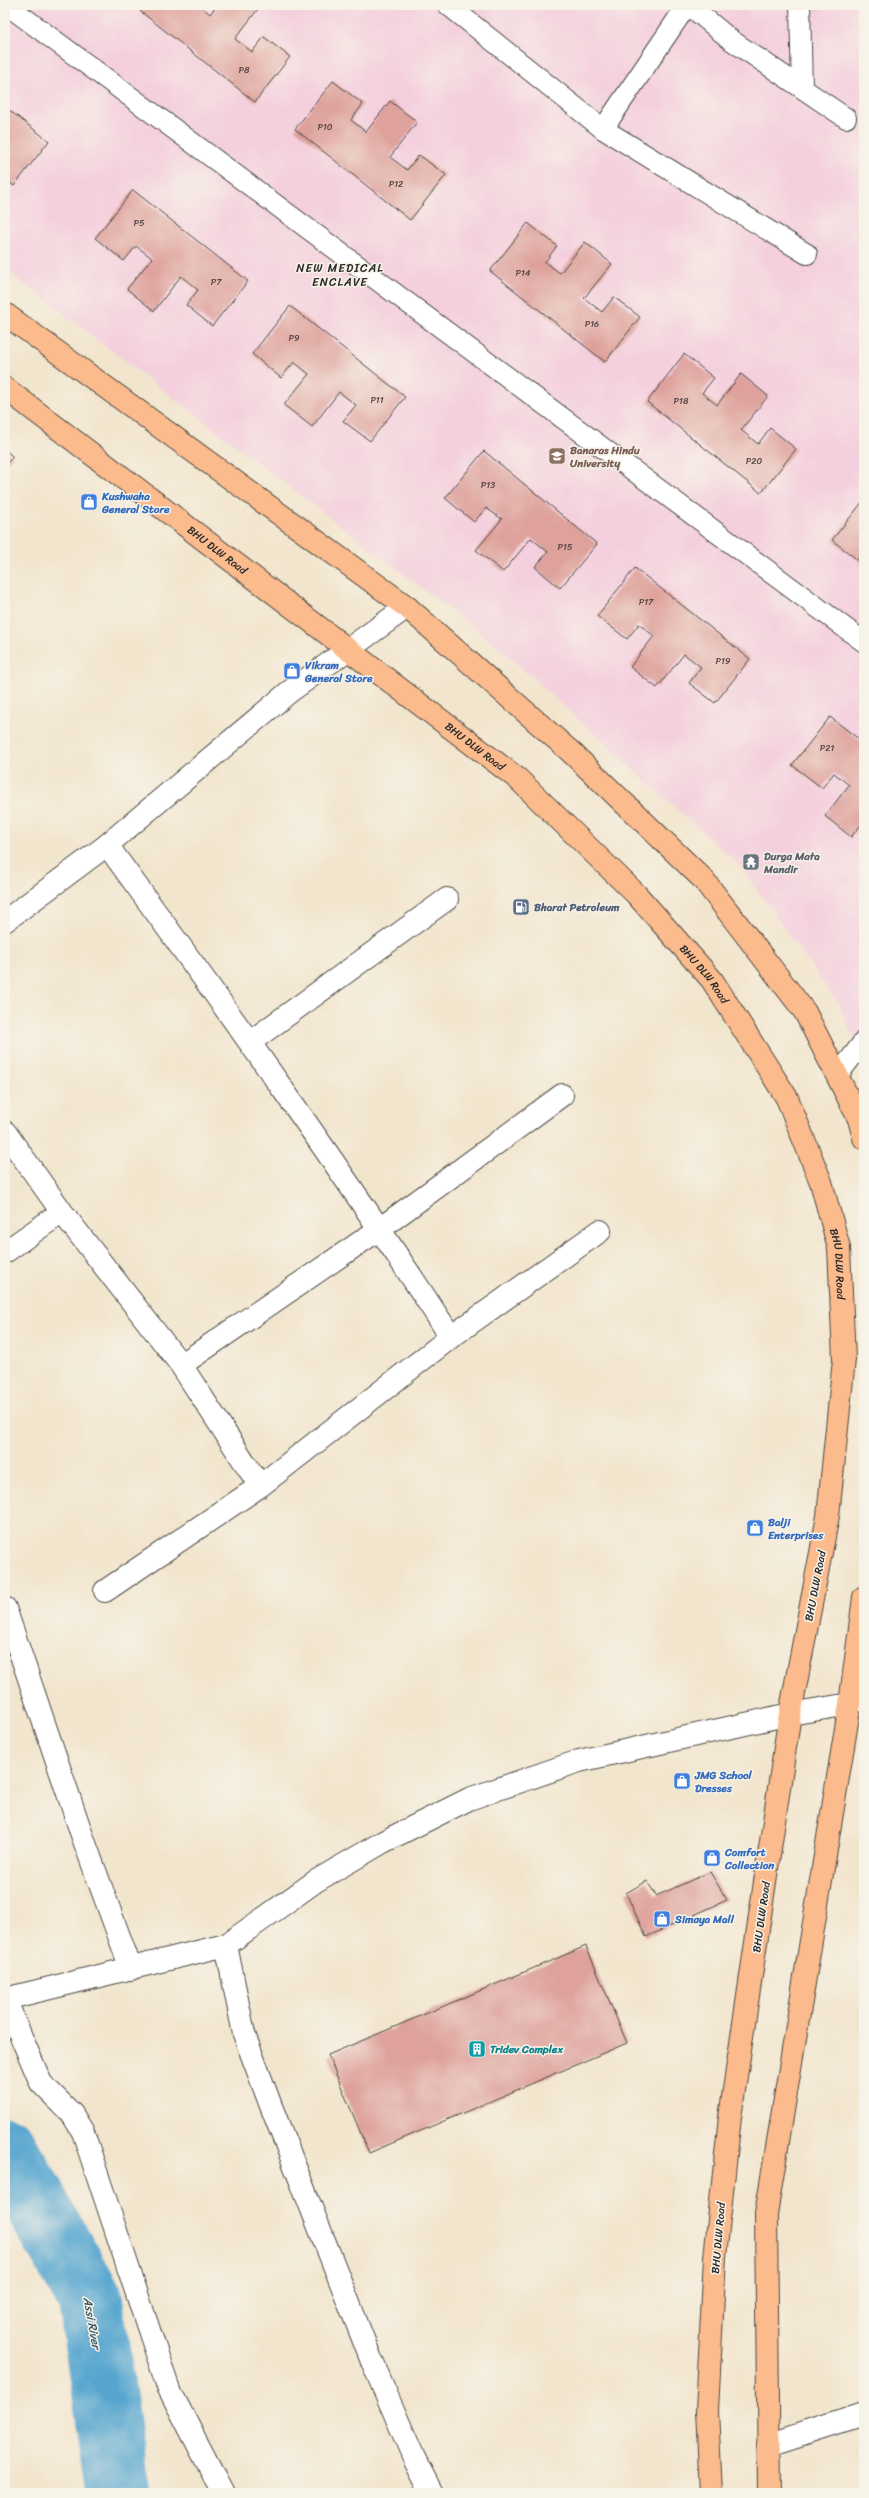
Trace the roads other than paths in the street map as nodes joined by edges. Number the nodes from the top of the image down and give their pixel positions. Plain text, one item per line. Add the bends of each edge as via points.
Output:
1 (7, 5) edge
2 (448, 5) edge
3 (688, 5) edge
4 (800, 5) edge
5 (802, 88) junction
6 (846, 118) dead end
7 (603, 129) junction
8 (807, 254) dead end
9 (5, 314) edge
10 (5, 388) edge
11 (407, 607) junction
12 (864, 642) edge
13 (347, 650) junction
14 (107, 845) junction
15 (447, 899) dead end
16 (5, 921) edge
17 (864, 1041) edge
18 (250, 1042) junction
19 (837, 1076) junction
20 (562, 1095) dead end
21 (862, 1123) edge
22 (5, 1132) edge
23 (62, 1212) junction
24 (380, 1228) junction
25 (600, 1231) dead end
26 (5, 1252) edge
27 (451, 1337) junction
28 (181, 1365) junction
29 (260, 1486) junction
30 (105, 1591) dead end
31 (864, 1597) edge
32 (5, 1608) edge
33 (857, 1701) edge
34 (790, 1714) junction
35 (226, 1945) junction
36 (131, 1969) junction
37 (5, 1999) edge
38 (864, 2414) edge
39 (768, 2445) junction
40 (223, 2493) edge
41 (432, 2493) edge
42 (711, 2493) edge
43 (769, 2493) edge

1 - 12 lane
2 - 7 lane
3 - 5 lane via 731,40
3 - 7 lane
4 - 5 lane
5 - 6 lane
7 - 8 lane
9 - 11 main road
10 - 13 main road, BHU DLW Road
11 - 13 street
11 - 19 main road via 572,753 703,880 805,1012
13 - 14 street via 289,692
13 - 34 main road, BHU DLW Road via 518,779 636,894 712,980 787,1098 821,1182 839,1248 844,1359 828,1516
14 - 16 street
14 - 18 street
15 - 18 street
17 - 19 lane
18 - 24 street
19 - 21 main road
20 - 24 street
22 - 23 street
23 - 26 street
23 - 28 street
24 - 27 street
24 - 28 street
25 - 27 street
27 - 29 street
28 - 29 street
29 - 30 street
31 - 33 main road
32 - 36 street via 82,1835
33 - 34 street
33 - 39 main road via 766,2214
34 - 35 street via 579,1761 469,1799 383,1842 316,1881
34 - 42 main road, BHU DLW Road via 730,2117 715,2257 707,2411
35 - 36 street
35 - 41 street via 244,2034 271,2106 371,2359
36 - 37 street
37 - 40 street via 41,2083 72,2114 83,2132 168,2387
38 - 39 street
39 - 43 main road

